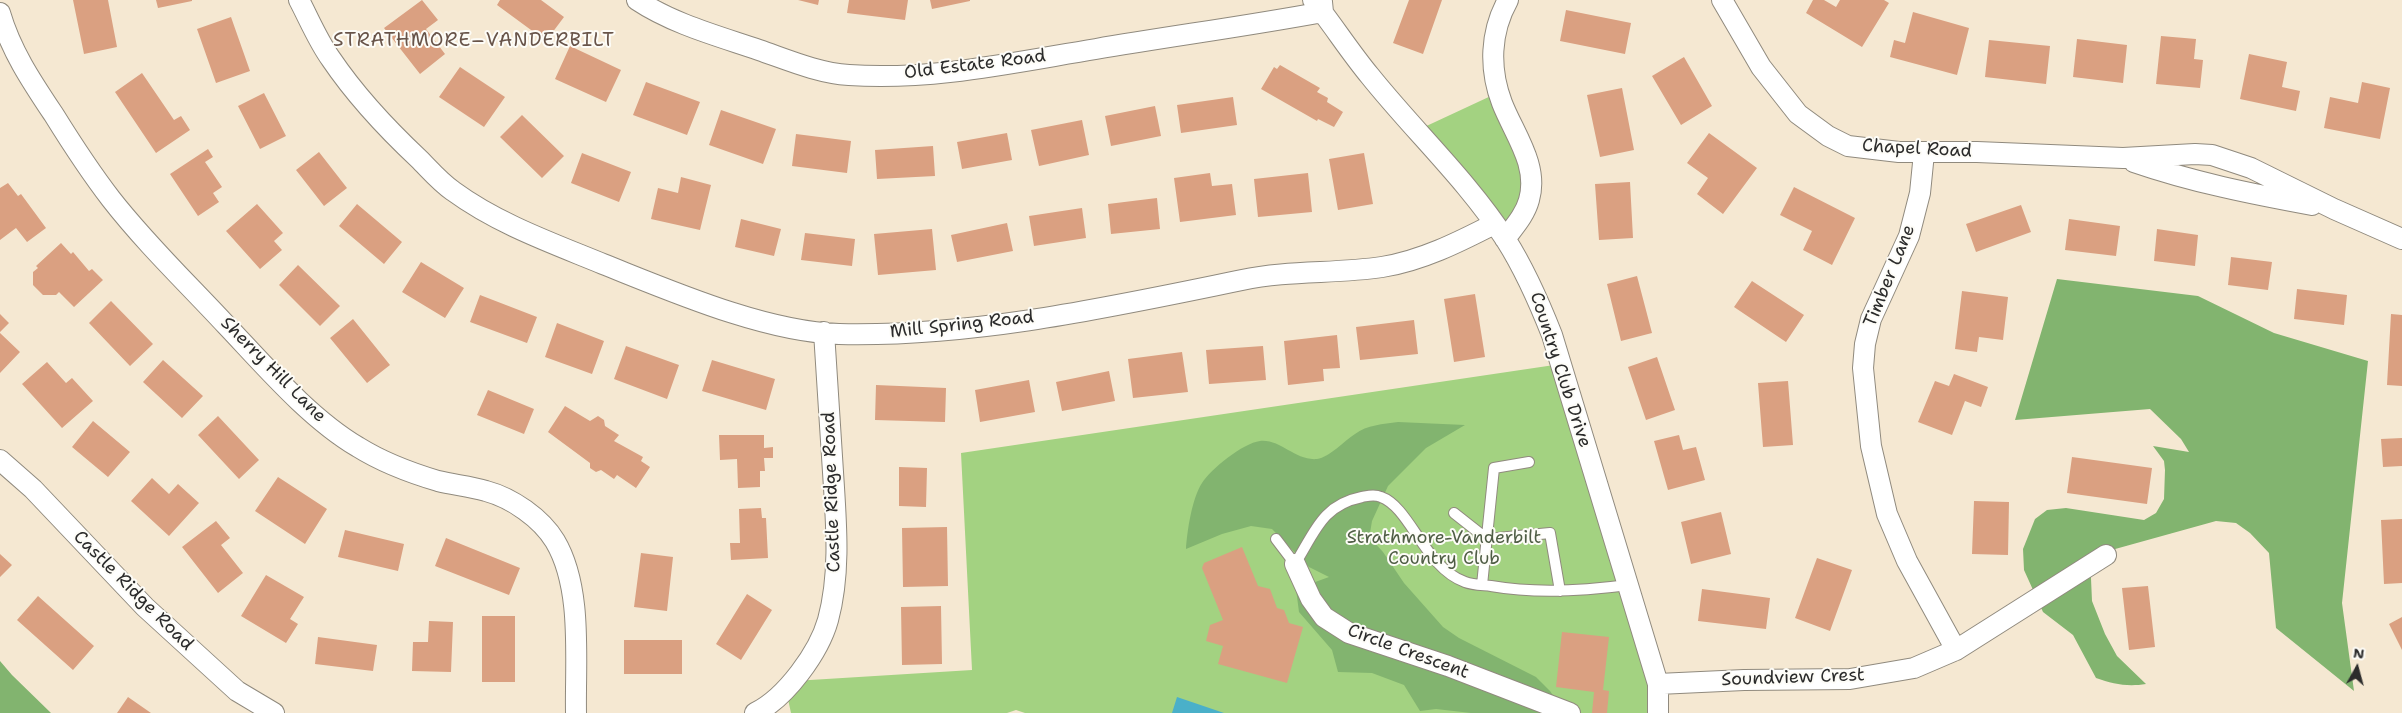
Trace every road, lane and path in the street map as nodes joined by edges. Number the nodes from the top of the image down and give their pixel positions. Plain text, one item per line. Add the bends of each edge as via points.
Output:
1 (299, 0) edge
2 (637, 0) edge
3 (1508, 0) edge
4 (1722, 0) edge
5 (1320, 4) edge
6 (0, 13) edge
7 (1924, 153) junction
8 (2123, 158) junction
9 (2334, 209) junction
10 (1500, 231) junction
11 (2402, 239) edge
12 (824, 332) junction
13 (0, 460) edge
14 (1529, 462) dead end
15 (1454, 513) dead end
16 (1276, 539) dead end
17 (1487, 539) junction
18 (2106, 555) dead end
19 (1295, 564) junction
20 (1482, 585) junction
21 (1628, 586) junction
22 (1560, 591) junction
23 (1956, 650) junction
24 (1658, 684) junction
25 (274, 713) edge
26 (576, 713) edge
27 (755, 713) edge
28 (1570, 713) edge
29 (1658, 713) edge

1 - 12 street, Mill Spring Road via 329,56 360,97 393,135 452,191 521,231 672,292 754,319
2 - 5 street, Old Estate Road via 710,34 806,66 847,75 872,76 935,73 1013,63
3 - 10 street, Mill Spring Road via 1495,33 1492,69 1502,103 1528,162 1531,186 1529,201 1522,215
4 - 7 street, Chapel Road via 1761,67 1798,114 1848,146
5 - 10 street, Country Club Drive via 1370,76
6 - 26 street, Sherry Hill Lane via 7,37 24,70 111,198 135,228 280,383 358,447 394,465 439,481 507,498 538,521 555,542 570,579 575,612
7 - 8 street, Chapel Road
7 - 23 street, Timber Lane via 1920,193 1909,236 1871,319 1863,368 1871,446 1887,514 1907,561
8 - 9 street, Chapel Road via 2217,186
8 - 9 street, Chapel Road via 2212,155 2251,168
9 - 11 street, Chapel Road
10 - 12 street, Mill Spring Road via 1383,267 1264,275 1105,308 936,331
10 - 21 street, Country Club Drive via 1535,290 1552,335
12 - 27 street, Castle Ridge Road via 836,513 836,582 828,622 807,664 776,699
13 - 25 street, Castle Ridge Road via 33,488 145,607 238,691
14 - 17 lane via 1494,468
15 - 17 lane
16 - 19 lane
17 - 20 lane
17 - 22 lane via 1550,533
18 - 23 street, Soundview Crest
19 - 20 lane via 1326,514 1346,500 1373,495 1395,506 1436,563 1464,582
19 - 28 street, Circle Crescent via 1311,599 1324,617 1349,633 1448,666
20 - 22 lane via 1514,590
21 - 22 lane
21 - 24 street, Country Club Drive
23 - 24 street, Soundview Crest via 1914,668 1850,679
24 - 29 street

